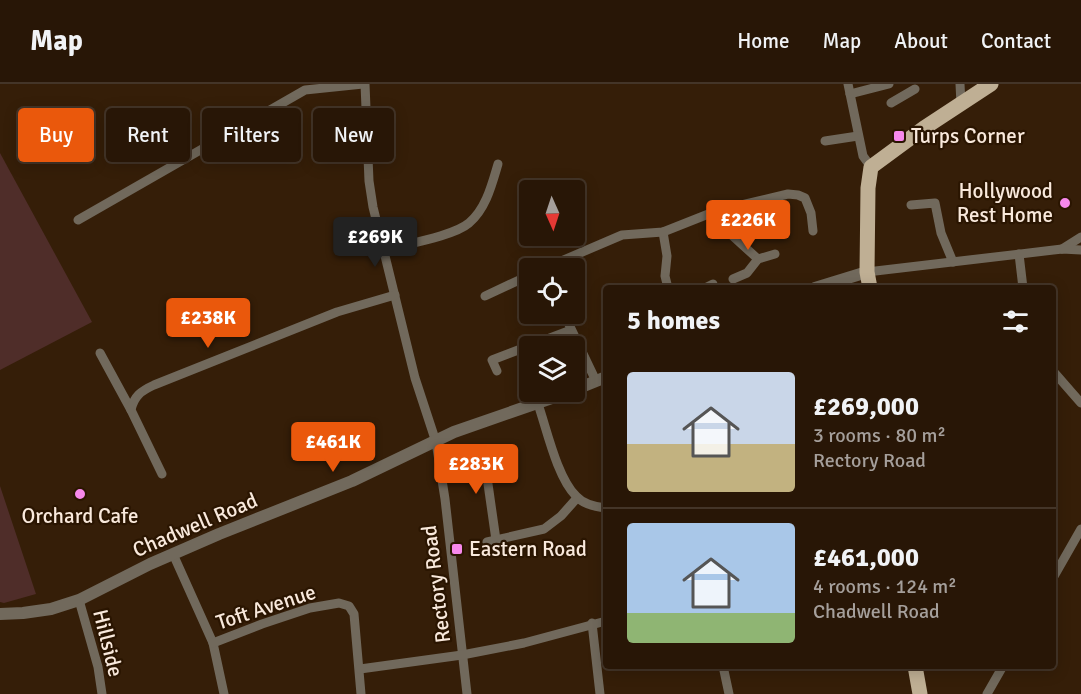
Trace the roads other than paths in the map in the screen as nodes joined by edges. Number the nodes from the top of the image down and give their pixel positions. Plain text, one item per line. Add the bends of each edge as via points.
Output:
1 (364, 84) edge
2 (889, 84) edge
3 (960, 84) edge
4 (991, 84) edge
5 (849, 89) edge
6 (915, 89) dead end
7 (901, 97) junction
8 (891, 103) dead end
9 (961, 104) junction
10 (858, 136) junction
11 (825, 141) dead end
12 (498, 164) dead end
13 (871, 167) junction
14 (911, 205) dead end
15 (716, 211) junction
16 (78, 220) dead end
17 (813, 231) dead end
18 (663, 232) junction
19 (1081, 237) edge
20 (1062, 249) junction
21 (384, 250) junction
22 (1081, 250) edge
23 (775, 254) dead end
24 (1019, 254) junction
25 (568, 258) edge
26 (758, 259) junction
27 (953, 262) junction
28 (867, 272) junction
29 (734, 279) dead end
30 (519, 280) edge
31 (667, 285) edge
32 (825, 285) edge
33 (869, 285) edge
34 (1023, 285) edge
35 (395, 296) junction
36 (485, 296) dead end
37 (568, 324) edge
38 (571, 330) junction
39 (487, 350) dead end
40 (100, 353) dead end
41 (492, 360) junction
42 (497, 371) dead end
43 (1056, 374) edge
44 (601, 379) edge
45 (585, 386) edge
46 (543, 402) edge
47 (1081, 402) edge
48 (538, 404) junction
49 (130, 410) junction
50 (436, 442) junction
51 (492, 454) dead end
52 (162, 474) dead end
53 (577, 498) junction
54 (603, 508) edge
55 (1081, 529) edge
56 (173, 554) junction
57 (1056, 573) edge
58 (79, 600) junction
59 (0, 614) edge
60 (603, 621) edge
61 (592, 623) junction
62 (213, 643) junction
63 (462, 655) junction
64 (360, 669) junction
65 (724, 669) edge
66 (916, 669) edge
67 (1001, 669) edge
68 (102, 694) edge
69 (224, 694) edge
70 (361, 694) edge
71 (466, 694) edge
72 (600, 694) edge
73 (729, 694) edge
74 (920, 694) edge
75 (987, 694) edge

1 - 16 street via 305,90
1 - 21 street, Rectory Road via 369,182
2 - 5 street
2 - 7 street
3 - 9 street
4 - 9 main road
5 - 10 street
6 - 7 street
7 - 8 street
9 - 13 main road
10 - 11 street
10 - 13 street via 862,156
12 - 21 street via 490,190 469,223 454,231
13 - 28 main road
14 - 27 street via 935,203 941,233
15 - 17 street via 798,195 806,198
15 - 18 street
15 - 26 street via 726,230
18 - 25 street via 622,235
18 - 31 street
19 - 20 street
20 - 22 street
20 - 24 street
21 - 35 street, Rectory Road
23 - 26 street
24 - 27 street
24 - 34 street
26 - 29 street via 747,273
27 - 28 street
28 - 32 street
28 - 33 main road
30 - 36 street
35 - 49 street via 337,312 154,385 138,394
35 - 50 street, Rectory Road
37 - 38 street
38 - 41 street
38 - 44 street
39 - 41 street
40 - 49 street
41 - 42 street
43 - 47 street
44 - 45 street
46 - 48 street, Chadwell Road
48 - 50 street, Chadwell Road via 454,432
48 - 53 street via 564,480
49 - 52 street
50 - 56 street, Chadwell Road
50 - 63 street, Rectory Road
51 - 53 street via 486,470 492,541 544,530
53 - 54 street
55 - 57 street
56 - 58 street, Chadwell Road
56 - 62 street
58 - 59 street, Chadwell Road via 51,609
58 - 68 street, Hillside
60 - 61 street
61 - 63 street via 524,643
61 - 72 street
62 - 64 street, Toft Avenue via 272,621 339,603 349,606 354,614
62 - 69 street
63 - 64 street
63 - 71 street, Rectory Road
64 - 70 street, Toft Avenue
65 - 73 street
66 - 74 main road
67 - 75 street

